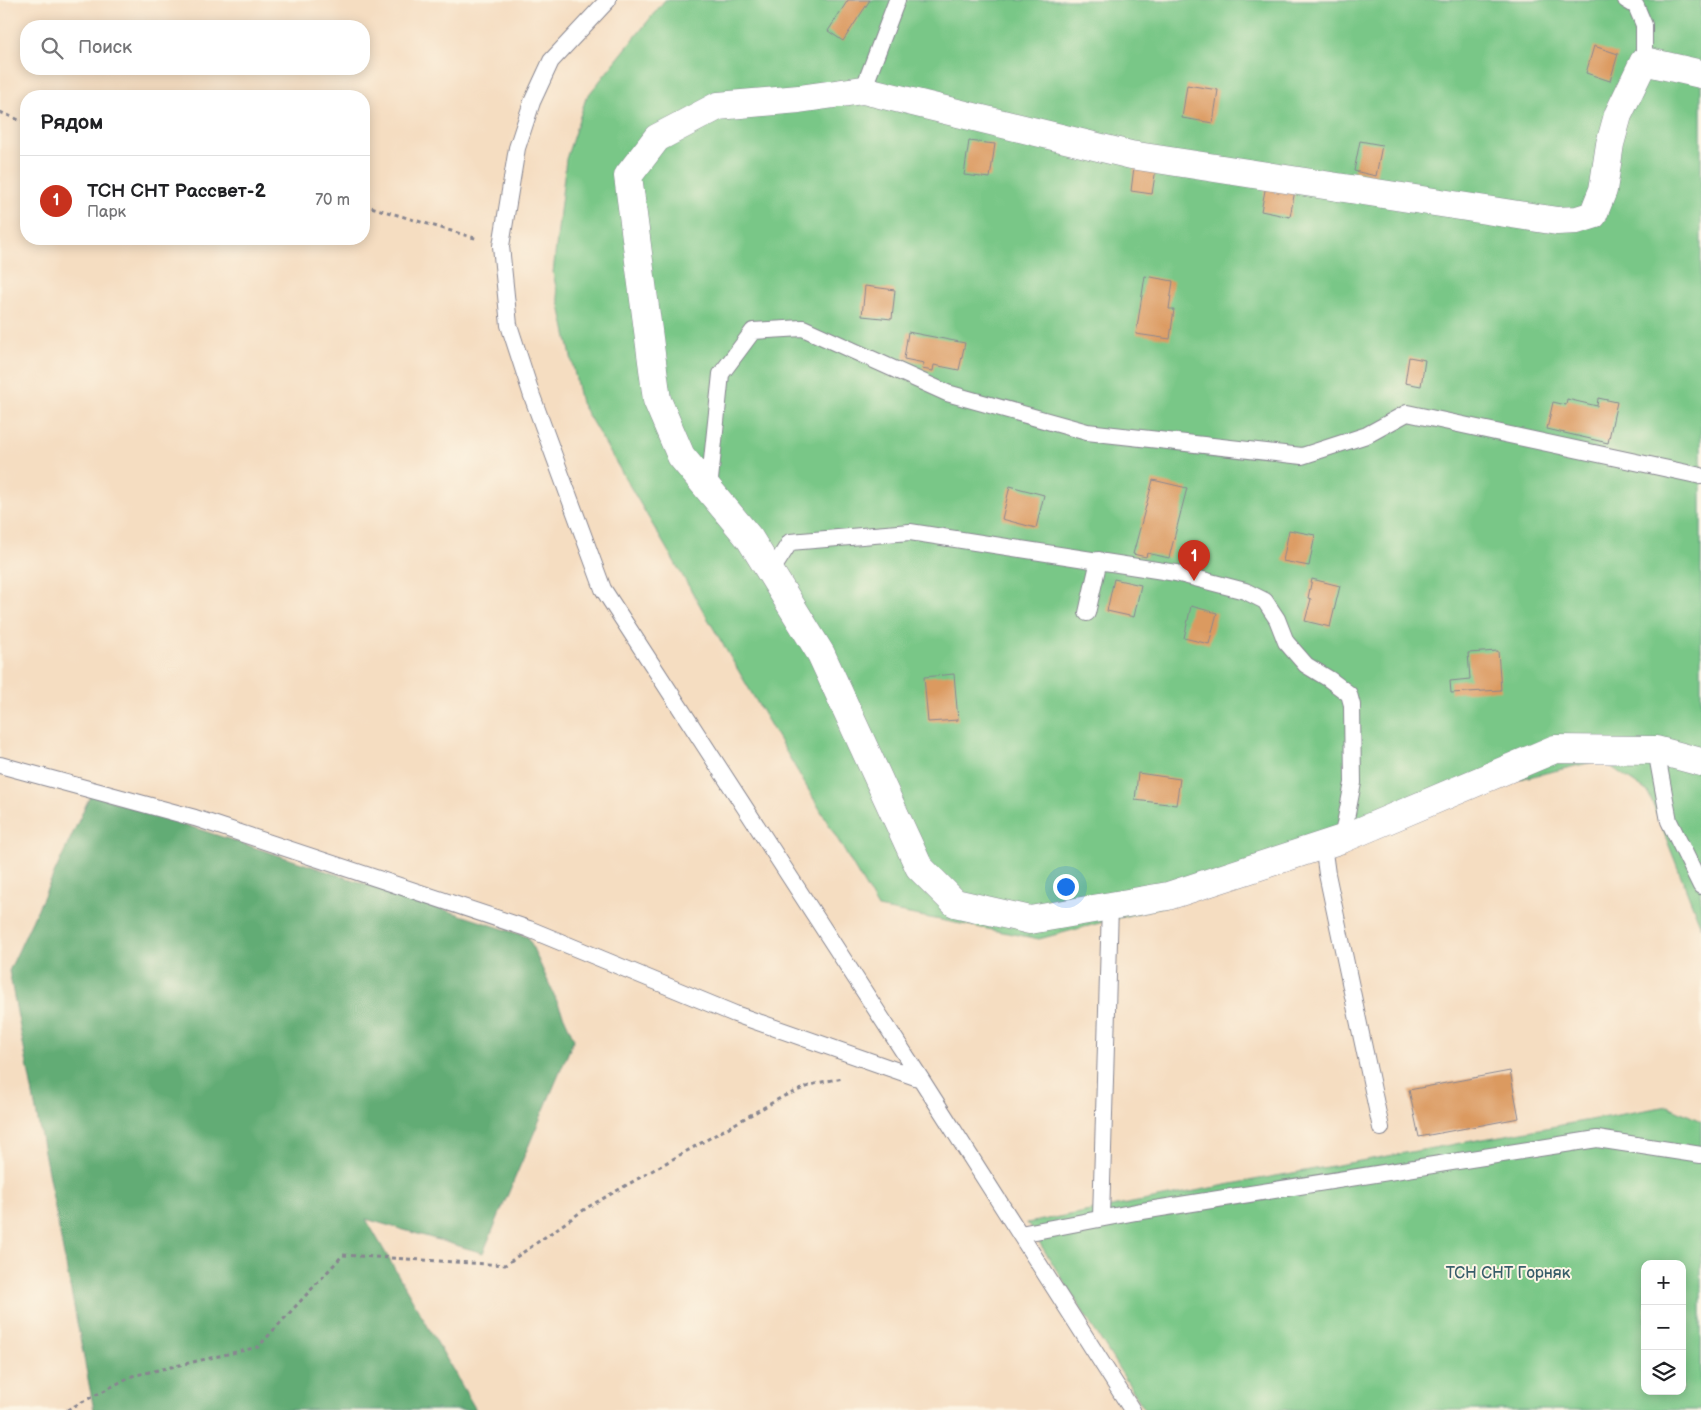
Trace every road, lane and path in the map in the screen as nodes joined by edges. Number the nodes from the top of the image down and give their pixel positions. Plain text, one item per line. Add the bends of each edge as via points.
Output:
1 (608, 0) edge
2 (897, 0) edge
3 (1626, 0) edge
4 (1644, 60) junction
5 (1701, 74) edge
6 (863, 90) junction
7 (0, 112) edge
8 (20, 120) edge
9 (370, 207) edge
10 (501, 246) junction
11 (1701, 476) edge
12 (709, 489) junction
13 (1100, 560) junction
14 (771, 572) junction
15 (1087, 613) dead end
16 (1656, 750) junction
17 (1701, 762) edge
18 (0, 765) edge
19 (1332, 842) junction
20 (1701, 886) edge
21 (1110, 906) junction
22 (850, 1077) dead end
23 (921, 1079) junction
24 (1381, 1128) dead end
25 (1701, 1155) edge
26 (1101, 1218) junction
27 (1020, 1234) junction
28 (66, 1410) edge
29 (1132, 1410) edge

1 - 10 lane via 551,61 532,102 517,148
2 - 6 lane
3 - 4 lane via 1636,6 1644,25
4 - 5 street
4 - 6 street via 1618,116 1603,190 1593,215 1557,221 1131,155
6 - 12 street via 718,106 657,138 628,176 657,400 681,456
7 - 8 path
9 - 10 path
10 - 23 lane via 509,325 602,589
11 - 12 lane via 1407,413 1367,435 1302,456 1087,432 947,393 803,328 753,331 721,374
12 - 14 street via 750,539
13 - 14 lane via 910,532 790,542
13 - 15 lane
13 - 19 lane via 1176,573 1245,590 1265,602 1286,642 1306,665 1349,694 1352,705 1353,783
14 - 21 street via 821,654 919,867 954,903 1030,920
16 - 17 street
16 - 19 street via 1555,749
16 - 20 lane via 1669,820
18 - 23 lane via 195,818 528,929 735,1014
19 - 21 street via 1168,896
19 - 24 lane via 1327,874
21 - 26 lane
22 - 28 path via 817,1083 784,1096 588,1207 505,1265 343,1255 258,1347 132,1376
23 - 27 lane
25 - 26 lane via 1597,1138
26 - 27 lane
27 - 29 lane

